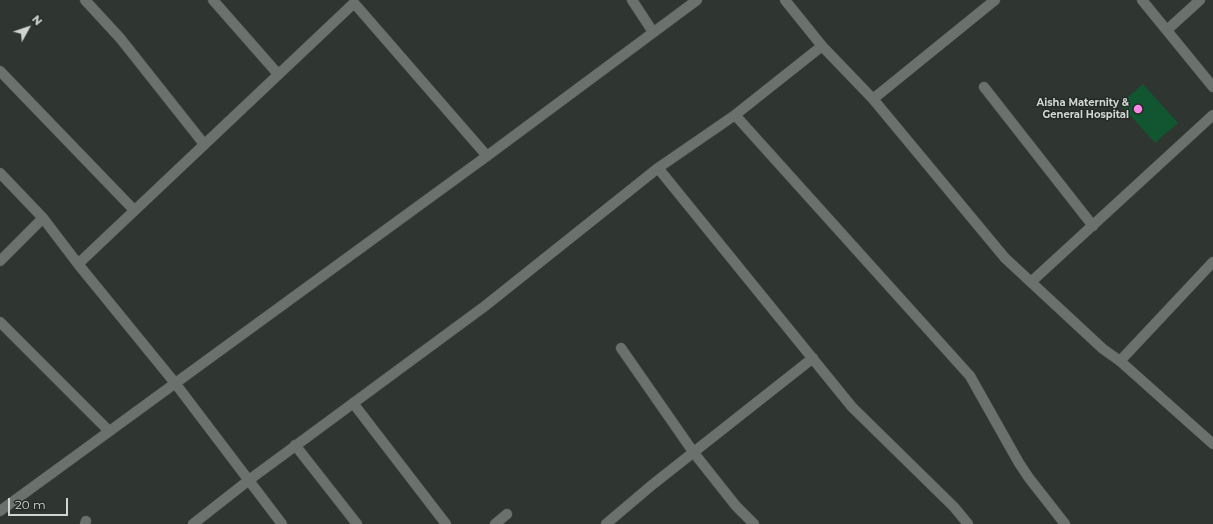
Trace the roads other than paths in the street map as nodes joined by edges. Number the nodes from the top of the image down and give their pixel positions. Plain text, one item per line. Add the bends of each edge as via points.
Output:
1 (85, 0) edge
2 (213, 0) edge
3 (632, 0) edge
4 (697, 0) edge
5 (785, 0) edge
6 (995, 0) edge
7 (1142, 0) edge
8 (1200, 0) edge
9 (353, 1) edge
10 (1167, 30) junction
11 (653, 32) junction
12 (822, 46) junction
13 (0, 71) edge
14 (278, 74) junction
15 (984, 87) dead end
16 (1213, 87) edge
17 (873, 99) junction
18 (735, 115) junction
19 (1213, 115) edge
20 (204, 144) junction
21 (487, 156) junction
22 (658, 168) junction
23 (0, 173) edge
24 (134, 210) junction
25 (43, 218) junction
26 (1093, 226) junction
27 (0, 261) edge
28 (1213, 262) edge
29 (78, 264) junction
30 (1032, 282) junction
31 (0, 322) edge
32 (622, 348) dead end
33 (813, 358) junction
34 (1120, 361) junction
35 (175, 383) junction
36 (353, 403) junction
37 (109, 431) junction
38 (1213, 444) edge
39 (295, 446) junction
40 (694, 453) junction
41 (249, 480) junction
42 (0, 511) edge
43 (507, 514) dead end
44 (193, 524) edge
45 (282, 524) edge
46 (357, 524) edge
47 (446, 524) edge
48 (495, 524) edge
49 (606, 524) edge
50 (754, 524) edge
51 (968, 524) edge
52 (1065, 524) edge

1 - 20 street via 120,38
2 - 14 street
3 - 11 street
4 - 11 street
5 - 12 street
6 - 17 street
7 - 10 street
8 - 10 street
9 - 14 street
9 - 21 street
10 - 16 street
11 - 21 street
12 - 17 street
12 - 18 street
13 - 24 street
14 - 20 street
15 - 26 street
17 - 30 street via 1005,258
18 - 22 street
18 - 52 street via 970,376 1019,463
19 - 26 street
20 - 24 street
21 - 35 street
22 - 33 street
22 - 36 street via 485,306
23 - 25 street
24 - 29 street
25 - 27 street
25 - 29 street
26 - 30 street
28 - 34 street
29 - 35 street
30 - 34 street via 1103,349
31 - 37 street
32 - 40 street
33 - 40 street
33 - 51 street via 852,406
34 - 38 street
35 - 37 street
35 - 41 street
36 - 39 street
36 - 47 street
37 - 42 street
39 - 41 street
39 - 46 street
40 - 49 street
40 - 50 street via 736,506
41 - 44 street
41 - 45 street
43 - 48 street

